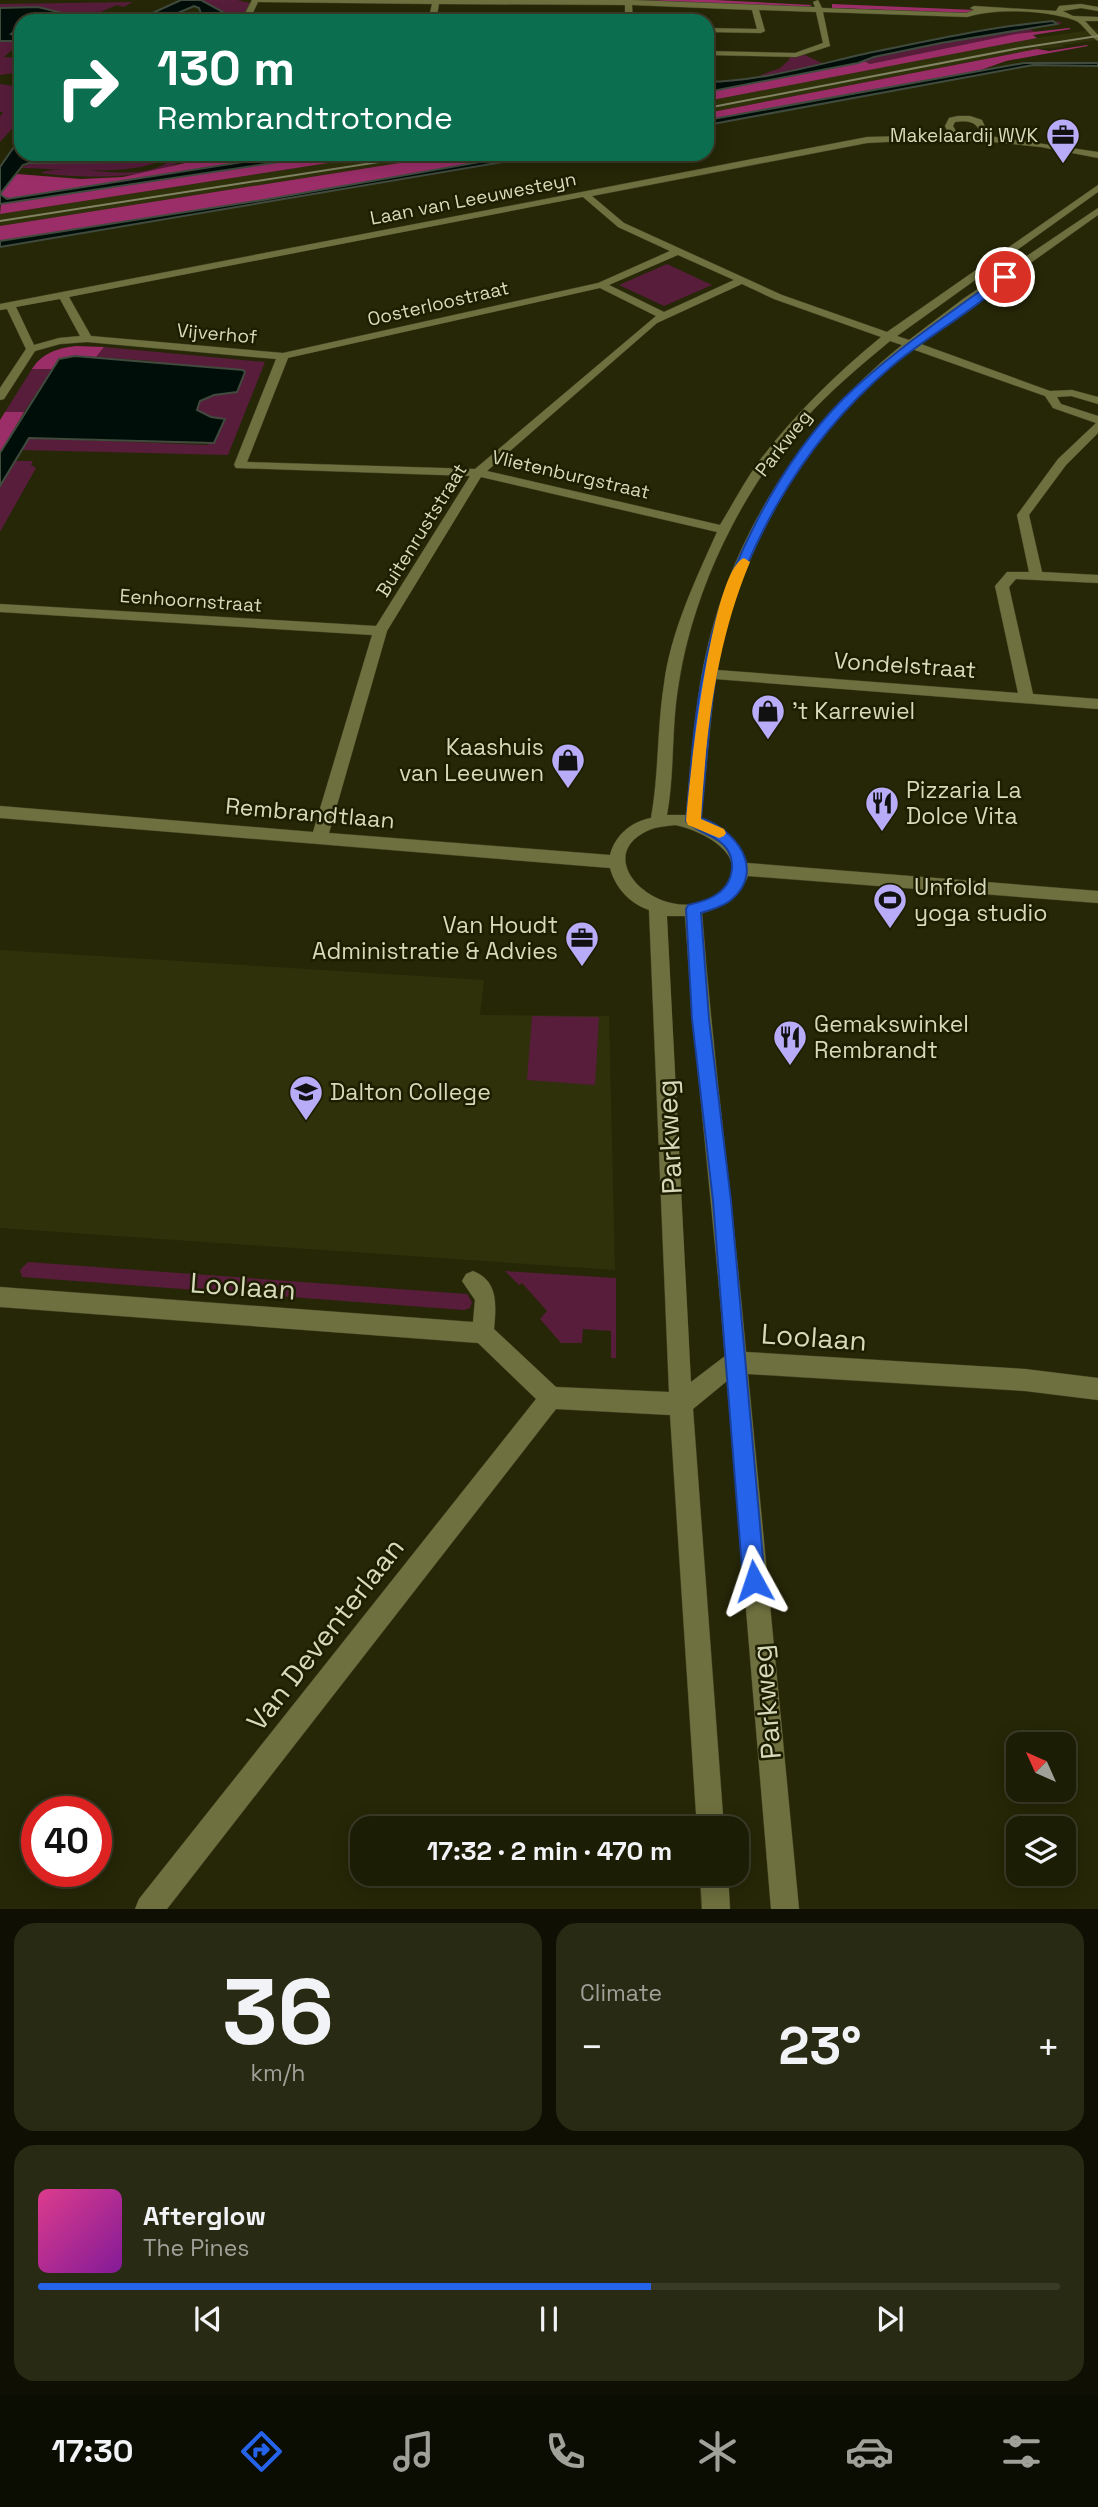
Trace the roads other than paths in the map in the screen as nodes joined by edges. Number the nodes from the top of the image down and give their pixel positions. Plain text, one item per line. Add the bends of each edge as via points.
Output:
1 (256, 0) edge
2 (436, 1) edge
3 (629, 2) edge
4 (1075, 3) edge
5 (757, 4) edge
6 (1095, 5) edge
7 (818, 6) junction
8 (1061, 12) junction
9 (1080, 20) junction
10 (1098, 22) edge
11 (714, 30) edge
12 (1098, 39) edge
13 (714, 53) edge
14 (954, 135) junction
15 (985, 137) junction
16 (1098, 155) edge
17 (1098, 188) edge
18 (585, 194) junction
19 (1098, 211) edge
20 (676, 252) junction
21 (741, 281) junction
22 (601, 285) junction
23 (63, 295) junction
24 (5, 306) edge
25 (664, 316) junction
26 (888, 337) junction
27 (87, 339) junction
28 (910, 345) junction
29 (31, 349) junction
30 (283, 356) junction
31 (1049, 394) junction
32 (0, 397) edge
33 (1098, 401) edge
34 (1098, 420) edge
35 (1098, 426) edge
36 (240, 465) joint
37 (478, 473) junction
38 (724, 530) junction
39 (1036, 575) junction
40 (1098, 579) edge
41 (0, 608) edge
42 (380, 631) junction
43 (709, 674) junction
44 (1027, 696) junction
45 (1098, 704) edge
46 (0, 812) edge
47 (658, 821) junction
48 (693, 821) junction
49 (318, 838) junction
50 (616, 862) junction
51 (741, 869) junction
52 (1098, 897) edge
53 (657, 906) junction
54 (693, 909) junction
55 (473, 1280) dead end
56 (0, 1297) edge
57 (483, 1333) junction
58 (734, 1362) junction
59 (1098, 1389) edge
60 (551, 1398) junction
61 (681, 1404) junction
62 (710, 1816) edge
63 (715, 1886) edge
64 (149, 1909) edge
65 (716, 1909) edge
66 (785, 1909) edge

1 - 2 street
2 - 3 street
3 - 5 street
4 - 6 street
4 - 8 street
5 - 7 street
5 - 11 street via 761,31
7 - 8 street via 967,15 986,8
7 - 13 street via 827,44 796,55
8 - 9 street
9 - 10 street
9 - 12 street
14 - 15 street, Laan van Leeuwesteyn
14 - 15 street via 949,125 963,118 980,121
14 - 18 street, Laan van Leeuwesteyn via 867,140
15 - 16 street, Laan van Leeuwesteyn
17 - 26 street, Parkweg
18 - 20 street via 621,225
18 - 23 street, Laan van Leeuwesteyn
19 - 28 street, Parkweg
20 - 21 street
20 - 22 street, Oosterloostraat
21 - 25 street, Buitenruststraat
21 - 26 street
22 - 25 street
22 - 30 street, Oosterloostraat
23 - 24 street, Laan van Leeuwesteyn
23 - 27 street
24 - 29 street
25 - 37 street, Buitenruststraat
26 - 28 street
26 - 38 street, Parkweg via 800,418 764,464
27 - 29 street, Vijverhof
27 - 30 street, Vijverhof
28 - 31 street
28 - 43 street, Parkweg via 846,403 788,478 754,537 730,596
29 - 32 street
30 - 36 street, Vijverhof
31 - 33 street via 1072,393
31 - 34 street via 1057,406
35 - 39 street via 1062,462 1023,515
36 - 37 street, Vlietenburgstraat
37 - 38 street, Vlietenburgstraat
37 - 42 street, Buitenruststraat
38 - 47 street, Parkweg via 695,596 671,682
39 - 40 street
39 - 44 street via 1012,575 1002,586
41 - 42 street, Eenhoornstraat
42 - 49 street, Buitenruststraat
43 - 44 street, Vondelstraat
43 - 48 street, Parkweg
44 - 45 street, Vondelstraat
46 - 49 street, Rembrandtlaan
47 - 48 street
47 - 50 street via 628,836
48 - 51 street via 728,839
49 - 50 street, Rembrandtlaan
50 - 53 street via 632,893
51 - 52 street
51 - 54 street via 727,895
53 - 54 street
53 - 61 street, Parkweg
54 - 58 street, Parkweg
55 - 57 street via 486,1297
56 - 57 street, Loolaan
57 - 60 street
58 - 59 street, Loolaan via 1025,1380
58 - 61 street, Loolaan
58 - 66 street, Parkweg
60 - 61 street
60 - 64 street, Van Deventerlaan
61 - 62 street, Parkweg
63 - 65 street

